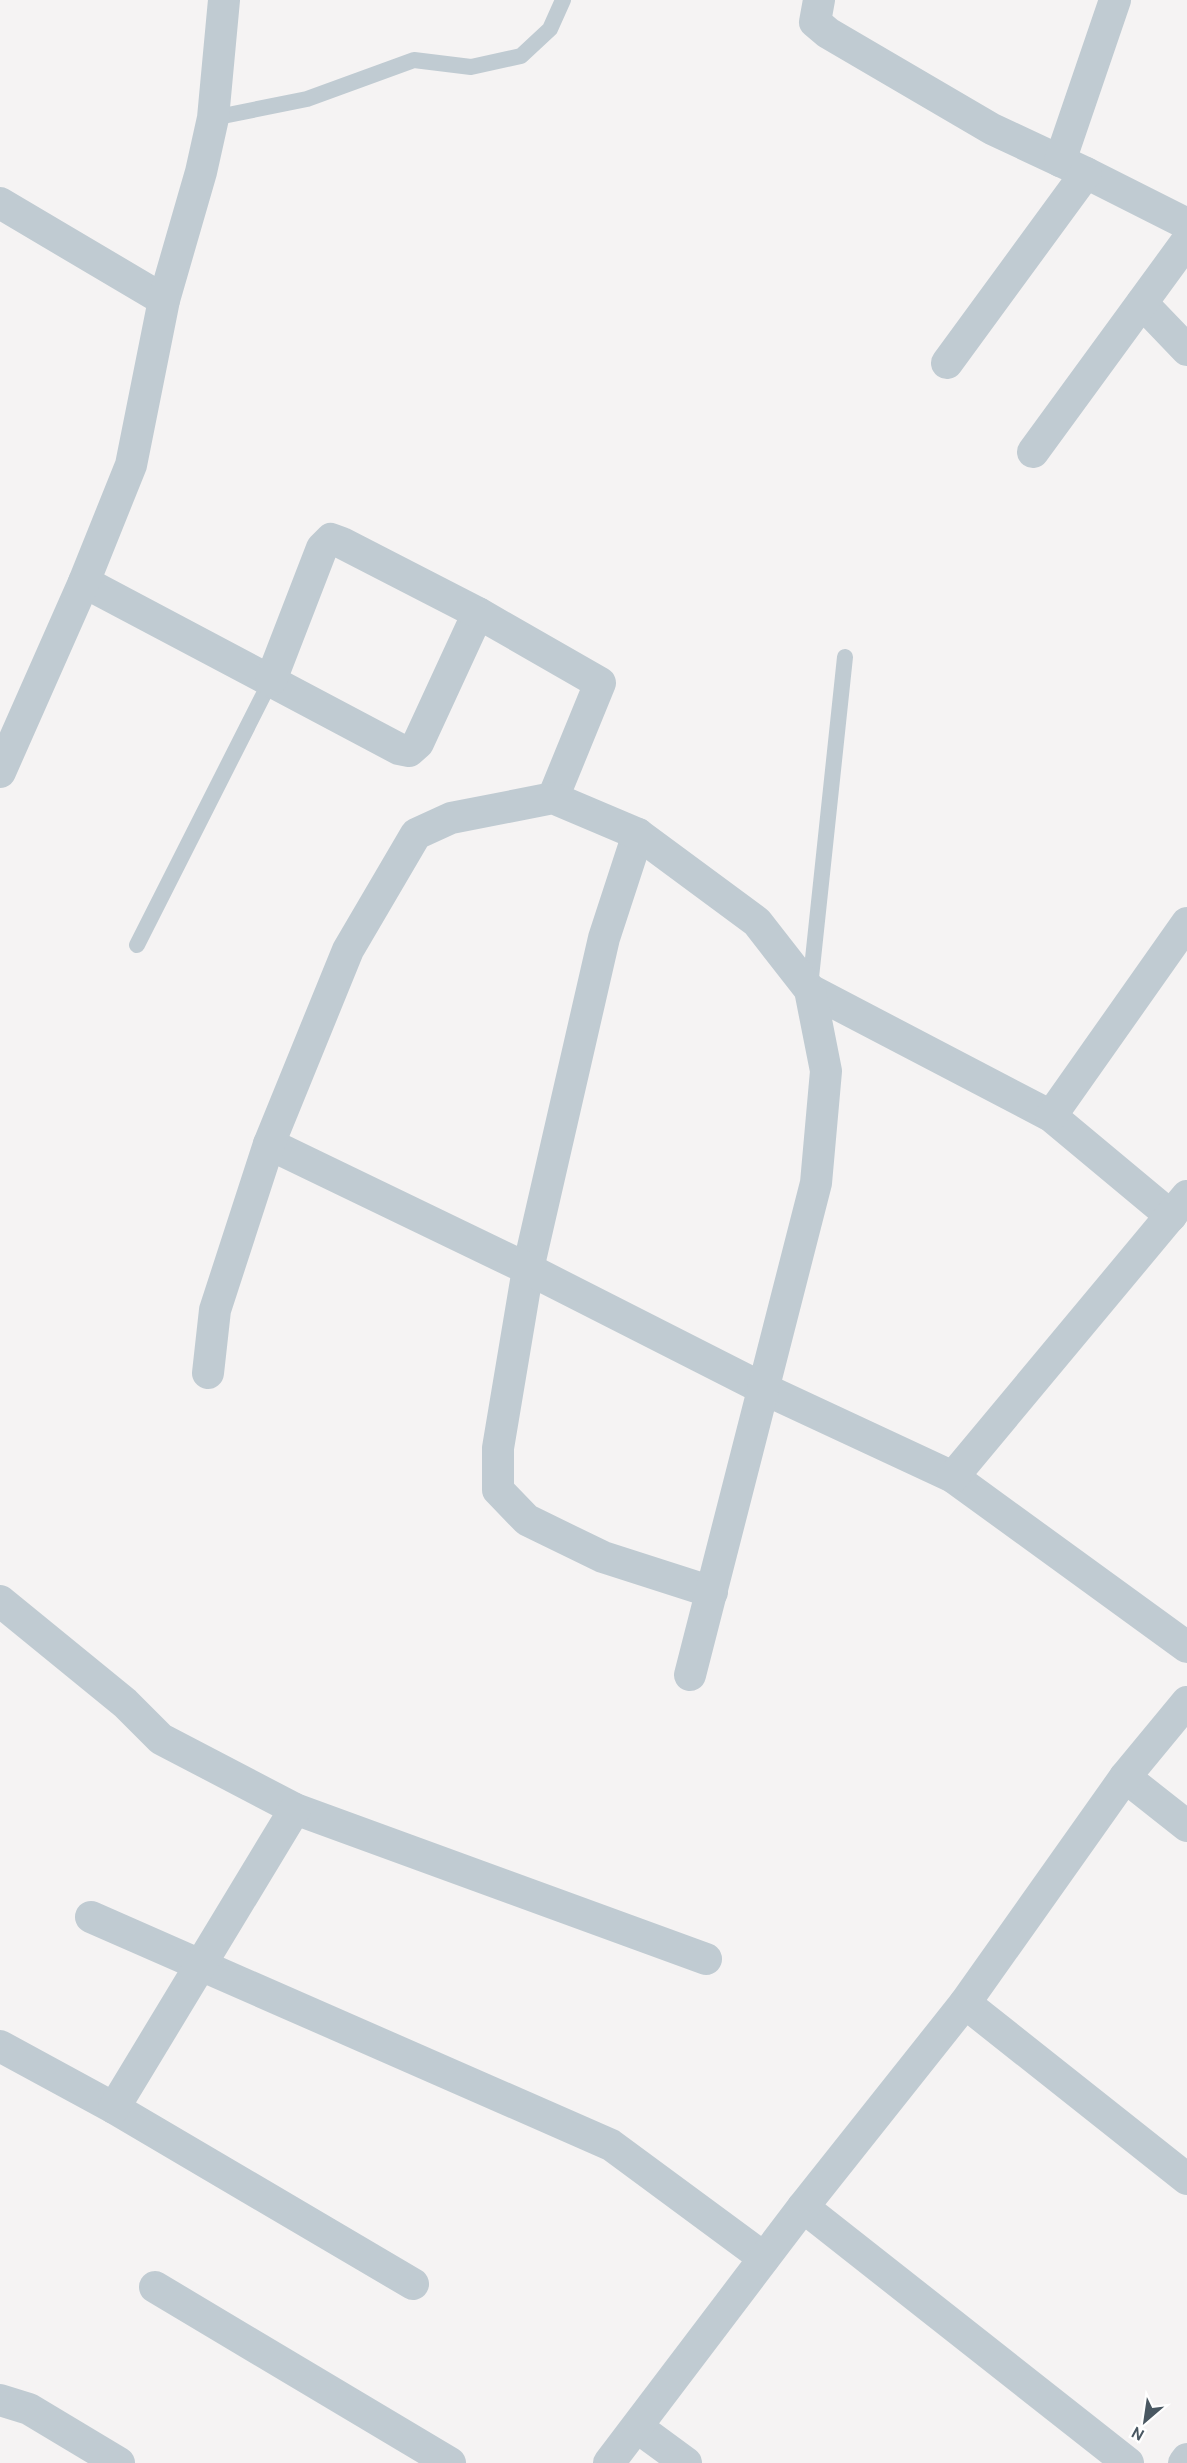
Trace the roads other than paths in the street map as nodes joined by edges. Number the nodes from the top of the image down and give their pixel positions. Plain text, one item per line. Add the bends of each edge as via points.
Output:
1 (563, 0) edge
2 (819, 0) edge
3 (1115, 0) edge
4 (220, 2) edge
5 (213, 118) junction
6 (1073, 167) junction
7 (0, 203) edge
8 (1187, 224) edge
9 (1187, 241) edge
10 (164, 300) junction
11 (1142, 303) junction
12 (1187, 350) edge
13 (947, 363) dead end
14 (1033, 452) dead end
15 (84, 582) junction
16 (478, 613) junction
17 (845, 657) dead end
18 (271, 680) junction
19 (0, 772) edge
20 (553, 798) junction
21 (638, 834) junction
22 (1187, 923) edge
23 (137, 945) dead end
24 (810, 990) junction
25 (1051, 1116) junction
26 (269, 1144) junction
27 (1179, 1206) edge
28 (528, 1269) junction
29 (208, 1373) dead end
30 (762, 1388) junction
31 (953, 1478) junction
32 (712, 1592) junction
33 (0, 1600) edge
34 (1187, 1647) edge
35 (690, 1675) dead end
36 (1187, 1702) edge
37 (1125, 1777) junction
38 (296, 1809) junction
39 (1187, 1826) edge
40 (91, 1917) dead end
41 (706, 1959) dead end
42 (202, 1965) junction
43 (965, 2003) junction
44 (0, 2046) edge
45 (114, 2108) junction
46 (1187, 2179) edge
47 (803, 2207) junction
48 (764, 2258) junction
49 (413, 2284) dead end
50 (155, 2287) dead end
51 (0, 2400) edge
52 (637, 2427) junction
53 (1187, 2459) edge
54 (119, 2463) edge
55 (450, 2463) edge
56 (609, 2463) edge
57 (686, 2463) edge
58 (1128, 2463) edge
59 (1184, 2463) edge

1 - 5 lane via 550,29 521,56 471,67 414,60 307,99
2 - 6 street via 815,22 828,33 992,129
3 - 6 street
4 - 5 street
5 - 10 street
6 - 8 street
6 - 13 street
7 - 10 street
9 - 11 street
10 - 15 street via 130,465
11 - 12 street
11 - 14 street
15 - 18 street
15 - 19 street
16 - 18 street via 418,743 409,751
16 - 18 street via 331,539 322,548
16 - 20 street via 600,683
17 - 24 lane
18 - 23 lane
20 - 21 street
20 - 26 street via 451,818 416,834 348,950
21 - 24 street via 757,921
21 - 28 street via 604,938
22 - 25 street
24 - 25 street
24 - 30 street via 826,1071 816,1183
25 - 27 street
26 - 28 street
26 - 29 street via 215,1310
27 - 31 street
28 - 30 street
28 - 32 street via 498,1448 498,1490 527,1520 603,1557
30 - 31 street
30 - 32 street
31 - 34 street
32 - 35 street
33 - 38 street via 124,1703 161,1739
36 - 37 street
37 - 39 street
37 - 43 street
38 - 41 street
38 - 42 street
40 - 42 street
42 - 45 street
42 - 48 street via 611,2145
43 - 46 street
43 - 47 street
44 - 45 street
45 - 49 street
47 - 48 street
47 - 58 street
48 - 52 street
50 - 55 street
51 - 54 street via 29,2409
52 - 56 street
52 - 57 street
53 - 59 street

